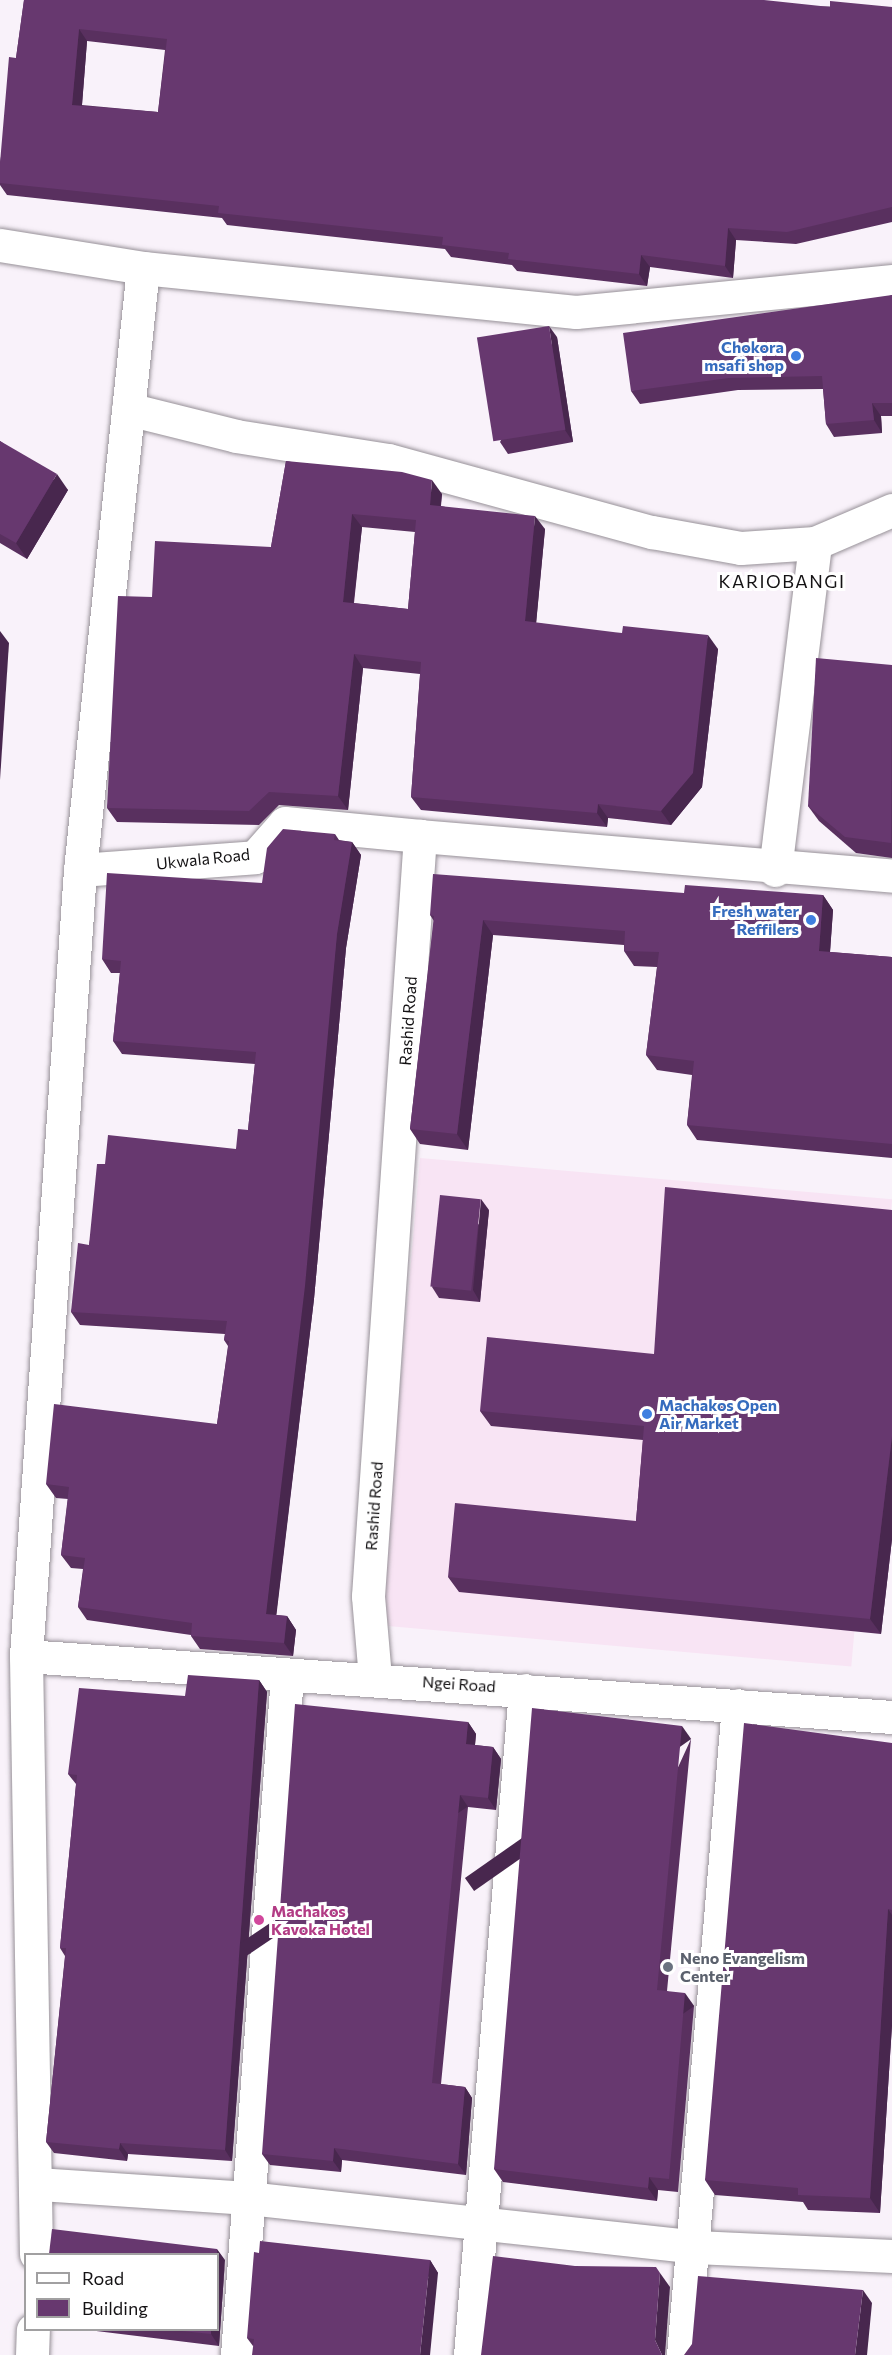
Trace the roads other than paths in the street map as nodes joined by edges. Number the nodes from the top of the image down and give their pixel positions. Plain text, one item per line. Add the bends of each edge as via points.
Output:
1 (0, 245) edge
2 (142, 268) junction
3 (892, 282) edge
4 (128, 409) junction
5 (892, 510) edge
6 (815, 543) junction
7 (420, 836) junction
8 (80, 870) junction
9 (775, 870) junction
10 (892, 876) edge
11 (26, 1656) junction
12 (287, 1676) junction
13 (375, 1678) junction
14 (525, 1690) junction
15 (738, 1705) junction
16 (892, 1717) edge
17 (38, 2184) junction
18 (247, 2198) junction
19 (479, 2225) junction
20 (695, 2247) junction
21 (36, 2253) edge
22 (892, 2256) edge
23 (33, 2331) edge
24 (32, 2355) edge
25 (237, 2355) edge
26 (470, 2355) edge
27 (683, 2355) edge

1 - 2 street
2 - 3 street via 576,312
2 - 4 street
4 - 6 street via 236,436 387,460 652,532 741,548
4 - 8 street
5 - 6 street
6 - 9 street
7 - 8 street, Ukwala Road via 285,823 255,857
7 - 9 street
7 - 13 street, Rashid Road via 368,1596
8 - 11 street
9 - 10 street
11 - 12 street, Ngei Road
11 - 17 street
12 - 13 street, Ngei Road
12 - 18 street
13 - 14 street, Ngei Road
14 - 15 street, Ngei Road
14 - 19 street
15 - 16 street, Ngei Road
15 - 20 street
17 - 18 street
17 - 21 street
18 - 19 street
18 - 25 street
19 - 20 street
19 - 26 street
20 - 22 street
20 - 27 street
23 - 24 street

